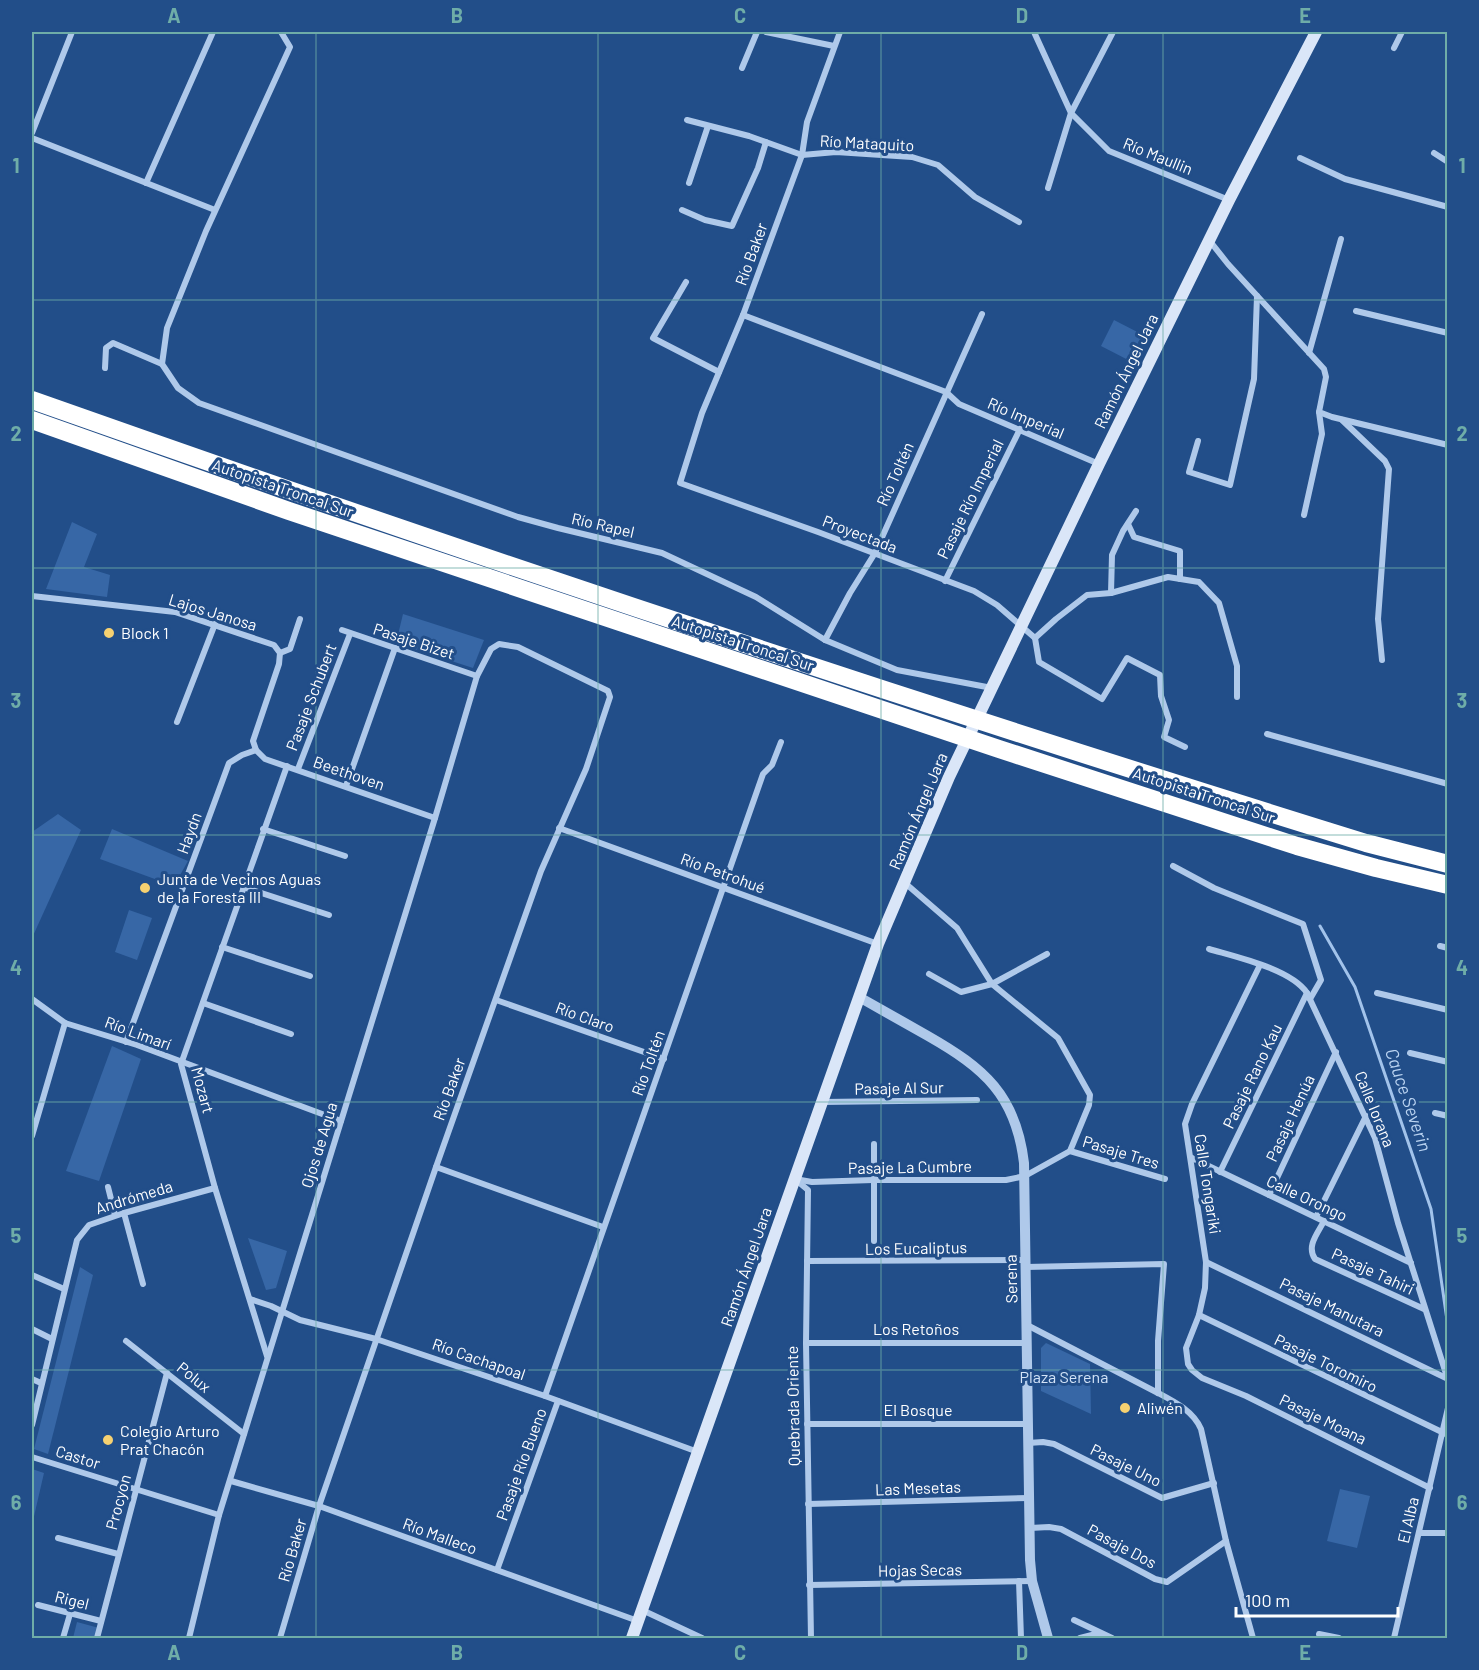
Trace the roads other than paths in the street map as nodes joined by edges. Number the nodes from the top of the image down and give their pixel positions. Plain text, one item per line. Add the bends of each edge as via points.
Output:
1 (72, 32) edge
2 (213, 32) edge
3 (281, 32) edge
4 (757, 32) edge
5 (766, 32) edge
6 (840, 32) edge
7 (1033, 32) edge
8 (1113, 32) edge
9 (1316, 32) edge
10 (1402, 32) edge
11 (834, 45) junction
12 (1394, 48) dead end
13 (742, 68) dead end
14 (1071, 113) junction
15 (687, 120) dead end
16 (708, 126) junction
17 (32, 133) edge
18 (32, 138) edge
19 (766, 142) junction
20 (1434, 153) dead end
21 (802, 155) junction
22 (1300, 158) dead end
23 (1448, 162) edge
24 (146, 183) junction
25 (689, 183) dead end
26 (1047, 188) dead end
27 (1229, 200) junction
28 (1448, 207) edge
29 (215, 210) junction
30 (682, 210) dead end
31 (1019, 222) dead end
32 (1341, 238) dead end
33 (1209, 240) junction
34 (686, 282) dead end
35 (1257, 296) junction
36 (1356, 311) dead end
37 (982, 314) dead end
38 (743, 315) junction
39 (1448, 333) edge
40 (1309, 353) junction
41 (162, 364) junction
42 (105, 368) dead end
43 (719, 372) junction
44 (946, 392) junction
45 (32, 400) edge
46 (1319, 412) junction
47 (1341, 419) junction
48 (32, 420) edge
49 (1020, 429) junction
50 (1198, 441) dead end
51 (1448, 446) edge
52 (1098, 464) junction
53 (680, 483) joint
54 (1136, 511) dead end
55 (1304, 515) dead end
56 (1128, 524) junction
57 (875, 554) junction
58 (1180, 579) junction
59 (945, 581) junction
60 (1111, 593) junction
61 (32, 596) edge
62 (300, 619) dead end
63 (215, 624) junction
64 (1022, 626) junction
65 (342, 630) dead end
66 (350, 634) junction
67 (1035, 638) junction
68 (825, 640) junction
69 (395, 648) junction
70 (280, 653) junction
71 (1382, 660) dead end
72 (484, 661) joint
73 (477, 676) junction
74 (990, 692) junction
75 (1237, 697) dead end
76 (177, 722) dead end
77 (1267, 734) dead end
78 (781, 742) dead end
79 (1185, 747) dead end
80 (256, 750) junction
81 (287, 766) junction
82 (298, 770) junction
83 (1448, 784) edge
84 (346, 786) junction
85 (435, 818) junction
86 (559, 828) junction
87 (263, 829) junction
88 (345, 856) dead end
89 (1448, 864) edge
90 (1173, 866) dead end
91 (905, 883) junction
92 (1448, 885) edge
93 (243, 887) junction
94 (724, 888) junction
95 (329, 915) dead end
96 (878, 944) junction
97 (1440, 946) dead end
98 (222, 947) junction
99 (1448, 948) edge
100 (1209, 949) dead end
101 (1047, 954) dead end
102 (1260, 965) junction
103 (929, 974) dead end
104 (310, 976) dead end
105 (992, 984) junction
106 (1377, 993) dead end
107 (1309, 996) junction
108 (859, 997) junction
109 (32, 999) edge
110 (496, 999) junction
111 (203, 1003) junction
112 (1448, 1010) edge
113 (65, 1023) junction
114 (291, 1034) dead end
115 (126, 1042) junction
116 (1336, 1052) junction
117 (1410, 1053) dead end
118 (664, 1059) junction
119 (1448, 1062) edge
120 (181, 1064) junction
121 (976, 1100) dead end
122 (822, 1102) junction
123 (1435, 1113) dead end
124 (1366, 1116) junction
125 (1448, 1116) edge
126 (341, 1121) junction
127 (32, 1136) edge
128 (874, 1144) dead end
129 (1070, 1151) junction
130 (1192, 1158) junction
131 (435, 1167) junction
132 (1220, 1172) junction
133 (1024, 1176) junction
134 (795, 1179) junction
135 (1165, 1179) dead end
136 (873, 1180) junction
137 (108, 1187) dead end
138 (215, 1188) junction
139 (1269, 1195) junction
140 (124, 1212) junction
141 (116, 1215) junction
142 (1316, 1217) junction
143 (1324, 1221) junction
144 (603, 1227) junction
145 (874, 1240) dead end
146 (807, 1261) junction
147 (1206, 1262) junction
148 (1411, 1263) junction
149 (1026, 1264) junction
150 (32, 1275) edge
151 (143, 1284) dead end
152 (64, 1289) junction
153 (250, 1299) junction
154 (1424, 1310) junction
155 (283, 1311) junction
156 (1199, 1315) junction
157 (1027, 1325) junction
158 (32, 1329) edge
159 (52, 1339) junction
160 (376, 1339) junction
161 (126, 1341) dead end
162 (806, 1343) junction
163 (1027, 1343) junction
164 (267, 1357) junction
165 (168, 1373) junction
166 (1202, 1378) joint
167 (32, 1379) edge
168 (1447, 1379) edge
169 (41, 1383) junction
170 (1158, 1393) junction
171 (544, 1396) junction
172 (558, 1401) junction
173 (1448, 1408) edge
174 (807, 1424) junction
175 (1028, 1424) junction
176 (32, 1425) edge
177 (244, 1434) junction
178 (1444, 1434) edge
179 (1028, 1443) junction
180 (698, 1452) junction
181 (32, 1457) edge
182 (231, 1481) junction
183 (1214, 1483) junction
184 (1430, 1488) junction
185 (135, 1489) junction
186 (1029, 1498) junction
187 (808, 1504) junction
188 (319, 1506) junction
189 (219, 1515) junction
190 (1030, 1528) junction
191 (1419, 1533) junction
192 (1448, 1533) edge
193 (58, 1538) dead end
194 (1226, 1541) junction
195 (118, 1554) junction
196 (497, 1570) junction
197 (1018, 1581) junction
198 (1032, 1581) junction
199 (809, 1585) junction
200 (38, 1605) dead end
201 (70, 1614) junction
202 (640, 1616) junction
203 (1074, 1620) dead end
204 (100, 1621) junction
205 (1101, 1633) junction
206 (1319, 1634) dead end
207 (63, 1638) edge
208 (97, 1638) edge
209 (189, 1638) edge
210 (280, 1638) edge
211 (632, 1638) edge
212 (702, 1638) edge
213 (811, 1638) edge
214 (1021, 1638) edge
215 (1048, 1638) edge
216 (1080, 1638) edge
217 (1112, 1638) edge
218 (1253, 1638) edge
219 (1339, 1638) edge
220 (1394, 1638) edge

1 - 17 street
2 - 24 street
3 - 29 street via 290,47
4 - 13 street
5 - 11 street
6 - 11 street, Río Baker
7 - 14 street, Río Maullin
8 - 14 street
9 - 27 main road, Ramón Ángel Jara
10 - 12 street
11 - 21 street, Río Baker via 807,122
14 - 26 street
14 - 27 street, Río Maullin via 1109,151
15 - 16 street
16 - 19 street
16 - 25 street
18 - 24 street
19 - 21 street
19 - 30 street via 732,226
20 - 23 street
21 - 31 street, Río Mataquito via 836,152 912,157 938,165 975,197
21 - 38 street, Río Baker
22 - 28 street via 1345,179
24 - 29 street
27 - 33 main road, Ramón Ángel Jara
29 - 41 street via 167,328
32 - 40 street
33 - 35 street
33 - 52 main road, Ramón Ángel Jara
34 - 43 street via 653,338
35 - 40 street
35 - 50 street via 1254,380 1230,484 1189,472
36 - 39 street
37 - 44 street, Río Toltén
38 - 43 street, Río Baker
38 - 44 street
40 - 46 street via 1326,377
41 - 42 street via 112,343 106,348
41 - 68 street, Río Rapel via 178,388 199,403 518,517 662,553 756,597
43 - 53 street, Río Baker
44 - 49 street, Río Imperial via 959,404
44 - 57 street, Río Toltén
45 - 89 highway, Autopista Troncal Sur via 862,682 1366,843
46 - 47 street
46 - 55 street via 1322,434
47 - 51 street
47 - 71 street via 1389,469 1378,619
48 - 92 highway, Autopista Troncal Sur via 288,511 988,745 1297,846
49 - 52 street, Río Imperial
49 - 59 street, Pasaje Río Imperial
52 - 64 main road, Ramón Ángel Jara
53 - 57 street, Proyectada
54 - 56 street
56 - 58 street via 1134,537 1179,551
56 - 60 street via 1112,555
57 - 59 street, Proyectada
57 - 68 street, Río Toltén via 849,592
58 - 60 street via 1167,577
58 - 75 street via 1198,582 1219,603 1238,666
59 - 64 street, Proyectada via 974,591
60 - 67 street via 1087,595
61 - 63 street, Lajos Janosa via 175,612
62 - 70 street via 290,649
63 - 70 street, Lajos Janosa via 274,645
63 - 76 street
64 - 67 street, Proyectada
64 - 74 main road, Ramón Ángel Jara
65 - 66 street, Pasaje Bizet
66 - 69 street, Pasaje Bizet
66 - 82 street, Pasaje Schubert
67 - 79 street via 1039,662 1102,699 1127,658 1160,675 1161,696 1169,720 1164,737
68 - 74 street, Río Rapel via 897,670
69 - 73 street, Pasaje Bizet
69 - 84 street
70 - 80 street via 253,741
72 - 73 street, Ojos de Agua
72 - 86 street, Río Baker via 491,649 508,644 608,691 608,706 586,769
73 - 85 street, Ojos de Agua
74 - 91 main road, Ramón Ángel Jara
77 - 83 street
78 - 94 street, Río Toltén via 772,765 763,774
80 - 81 street, Beethoven via 265,759
80 - 115 street, Haydn via 229,763
81 - 82 street, Beethoven
81 - 87 street, Mozart
82 - 84 street, Beethoven
84 - 85 street, Beethoven
85 - 126 street, Ojos de Agua
86 - 94 street, Río Petrohué
86 - 110 street, Río Baker
87 - 88 street
87 - 93 street, Mozart
90 - 107 street, Pasaje Rano Kau via 1214,888 1303,924 1321,980
91 - 96 main road, Ramón Ángel Jara
91 - 105 street via 957,928
93 - 95 street
93 - 98 street, Mozart
94 - 96 street, Río Petrohué
94 - 118 street, Río Toltén
96 - 108 main road, Ramón Ángel Jara
97 - 99 street
98 - 104 street
98 - 111 street, Mozart
100 - 102 street, Calle Iorana
101 - 105 street
102 - 107 street, Calle Iorana via 1301,984
102 - 130 street, Calle Tongariki via 1188,1113 1185,1124
103 - 105 street via 961,992
105 - 129 street via 1058,1038 1090,1095
106 - 112 street
107 - 116 street, Calle Iorana
107 - 132 street, Pasaje Rano Kau
108 - 122 main road, Ramón Ángel Jara
108 - 133 street, Serena via 956,1053 988,1078 1016,1123 1023,1149
109 - 113 street, Río Limarí
110 - 118 street, Río Claro
110 - 131 street, Río Baker
111 - 114 street
111 - 120 street, Mozart
113 - 115 street, Río Limarí
113 - 127 street
115 - 120 street, Río Limarí
116 - 124 street, Calle Iorana
116 - 139 street, Pasaje Henúa
117 - 119 street
118 - 144 street, Río Toltén
120 - 126 street, Río Limarí
120 - 138 street, Mozart
121 - 122 street, Pasaje Al Sur
122 - 134 main road, Ramón Ángel Jara
123 - 125 street
124 - 142 street
124 - 148 street, Calle Iorana
126 - 155 street, Ojos de Agua
128 - 136 street
129 - 133 street
129 - 135 street, Pasaje Tres
130 - 132 street, Calle Orongo
130 - 147 street, Calle Tongariki
131 - 144 street
131 - 160 street, Río Baker
132 - 139 street, Calle Orongo
133 - 136 street, Pasaje La Cumbre via 1006,1180
133 - 149 street, Serena
134 - 136 street, Pasaje La Cumbre
134 - 146 street, Quebrada Oriente via 808,1190
134 - 180 main road, Ramón Ángel Jara
136 - 145 street
137 - 141 street
138 - 140 street, Andrómeda
138 - 153 street, Mozart
139 - 142 street, Calle Orongo
140 - 141 street, Andrómeda
140 - 151 street
141 - 152 street, Andrómeda via 82,1231
142 - 143 street, Calle Orongo
143 - 148 street, Calle Orongo
143 - 154 street, Pasaje Tahiri via 1311,1245 1315,1259
144 - 171 street, Río Toltén
146 - 149 street, Los Eucaliptus
146 - 162 street, Quebrada Oriente
147 - 156 street, Calle Tongariki
147 - 168 street, Pasaje Manutara
148 - 154 street, Calle Iorana
149 - 157 street, Serena
149 - 170 street via 1164,1264
150 - 152 street
152 - 159 street, Andrómeda
153 - 155 street, Río Cachapoal
153 - 164 street, Mozart
154 - 168 street, Calle Iorana
155 - 160 street, Río Cachapoal via 300,1320
155 - 164 street, Ojos de Agua
156 - 166 street, Calle Tongariki via 1186,1355 1192,1370
156 - 178 street, Pasaje Toromiro
157 - 163 street, Serena
157 - 170 street
158 - 159 street
159 - 169 street, Andrómeda
160 - 171 street, Río Cachapoal
160 - 188 street, Río Baker
161 - 165 street, Polux
162 - 163 street, Los Retoños
162 - 174 street, Quebrada Oriente
163 - 175 street, Serena
164 - 177 street, Ojos de Agua
165 - 177 street, Polux
165 - 185 street, Procyon
166 - 184 street, Pasaje Moana
167 - 169 street
169 - 176 street, Andrómeda
170 - 183 street via 1196,1419
171 - 172 street, Río Cachapoal
172 - 180 street, Río Cachapoal
172 - 196 street, Pasaje Río Bueno
173 - 178 street, El Alba
174 - 175 street, El Bosque
174 - 187 street, Quebrada Oriente
175 - 179 street, Serena
177 - 182 street, Ojos de Agua
178 - 184 street, El Alba
179 - 183 street, Pasaje Uno via 1054,1444 1162,1498
179 - 186 street, Serena
180 - 202 main road, Ramón Ángel Jara
181 - 185 street, Castor
182 - 188 street, Río Malleco
182 - 189 street, Ojos de Agua
183 - 194 street
184 - 191 street, El Alba
185 - 189 street, Castor
185 - 195 street, Procyon
186 - 187 street, Las Mesetas
186 - 190 street, Serena
187 - 199 street, Quebrada Oriente
188 - 196 street, Río Malleco
188 - 210 street, Río Baker
189 - 209 street, Ojos de Agua
190 - 194 street, Pasaje Dos via 1061,1529 1167,1582
190 - 198 street, Serena
191 - 192 street
191 - 220 street, El Alba
193 - 195 street
194 - 218 street
195 - 204 street, Procyon
196 - 202 street, Río Malleco
197 - 198 street, Hojas Secas
197 - 199 street, Hojas Secas
197 - 214 street
198 - 215 street, Serena
199 - 213 street, Quebrada Oriente
200 - 201 street, Rigel
201 - 204 street, Rigel
201 - 207 street
202 - 211 main road, Ramón Ángel Jara
202 - 212 street, Río Malleco
203 - 205 street
204 - 208 street, Procyon
205 - 216 street
205 - 217 street
206 - 219 street

